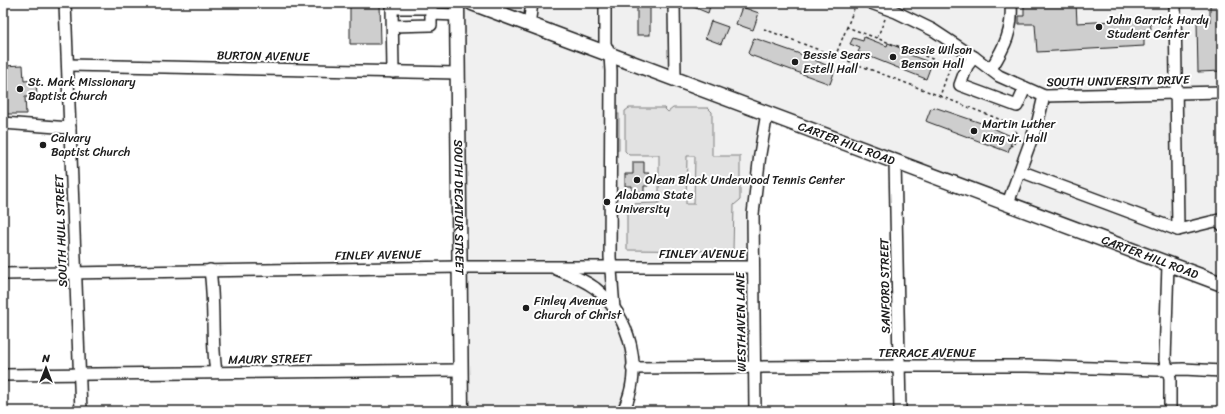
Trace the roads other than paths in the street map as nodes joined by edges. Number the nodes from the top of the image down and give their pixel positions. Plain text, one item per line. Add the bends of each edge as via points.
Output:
1 (65, 3) edge
2 (422, 3) edge
3 (431, 3) edge
4 (472, 3) edge
5 (532, 3) edge
6 (605, 3) edge
7 (674, 3) edge
8 (871, 3) edge
9 (1012, 3) edge
10 (1175, 3) edge
11 (457, 9) edge
12 (431, 14) junction
13 (529, 25) junction
14 (393, 26) junction
15 (610, 55) junction
16 (974, 57) junction
17 (68, 65) junction
18 (991, 70) junction
19 (393, 72) junction
20 (457, 73) junction
21 (675, 78) junction
22 (1025, 88) junction
23 (1222, 92) edge
24 (1177, 93) junction
25 (1044, 96) junction
26 (767, 113) junction
27 (3, 123) edge
28 (70, 128) junction
29 (895, 161) junction
30 (1020, 171) junction
31 (1008, 203) junction
32 (1222, 225) edge
33 (1178, 230) junction
34 (1168, 264) junction
35 (460, 267) junction
36 (552, 267) junction
37 (611, 267) junction
38 (753, 267) junction
39 (210, 270) junction
40 (75, 272) junction
41 (3, 274) edge
42 (1222, 284) edge
43 (614, 309) junction
44 (899, 366) junction
45 (632, 368) junction
46 (754, 368) junction
47 (1168, 369) junction
48 (461, 370) junction
49 (1222, 371) edge
50 (216, 372) junction
51 (79, 374) junction
52 (3, 375) edge
53 (81, 411) edge
54 (462, 411) edge
55 (623, 411) edge
56 (755, 411) edge
57 (900, 411) edge
58 (1170, 411) edge

1 - 17 street, SOUTH HULL STREET
2 - 14 street via 423,8 392,8
3 - 12 street
4 - 13 main road, CARTER HILL ROAD
5 - 13 street
6 - 15 street via 605,44
7 - 21 street
8 - 16 street, SOUTH UNIVERSITY DRIVE via 933,30
9 - 18 street via 1009,33 1003,50
10 - 24 street
11 - 12 street
11 - 20 main road, SOUTH DECATUR STREET
12 - 14 street via 431,25
13 - 15 main road, CARTER HILL ROAD
14 - 19 street
15 - 21 main road, CARTER HILL ROAD
15 - 37 street
16 - 18 street, SOUTH UNIVERSITY DRIVE
16 - 22 street via 967,66 960,85 1017,106
17 - 19 street, BURTON AVENUE
17 - 28 street, SOUTH HULL STREET
18 - 22 street, SOUTH UNIVERSITY DRIVE
19 - 20 street, BURTON AVENUE
20 - 35 main road, SOUTH DECATUR STREET
21 - 26 main road, CARTER HILL ROAD
22 - 25 street, SOUTH UNIVERSITY DRIVE
23 - 24 street, SOUTH UNIVERSITY DRIVE
24 - 25 street, SOUTH UNIVERSITY DRIVE
24 - 33 street
25 - 30 street
26 - 29 main road, CARTER HILL ROAD
26 - 38 street, WESTHAVEN LANE via 753,214
27 - 28 street
28 - 40 street, SOUTH HULL STREET
29 - 31 main road, CARTER HILL ROAD
29 - 44 street, SANFORD STREET
30 - 31 street
30 - 33 street
31 - 34 main road, CARTER HILL ROAD
32 - 33 street via 1219,220
34 - 42 main road, CARTER HILL ROAD
34 - 47 street via 1165,360
35 - 36 street, FINLEY AVENUE
35 - 39 street, FINLEY AVENUE
35 - 48 main road, SOUTH DECATUR STREET
36 - 37 street, FINLEY AVENUE
36 - 43 street via 580,278 594,288
37 - 38 street, FINLEY AVENUE
37 - 43 street
38 - 46 street, WESTHAVEN LANE
39 - 40 street, FINLEY AVENUE
39 - 50 street
40 - 41 street, FINLEY AVENUE
40 - 51 street, SOUTH HULL STREET
43 - 45 street via 629,339
44 - 46 street, TERRACE AVENUE
44 - 47 street, TERRACE AVENUE
44 - 57 street, SANFORD STREET
45 - 46 street, TERRACE AVENUE
45 - 55 street via 630,394
46 - 56 street, WESTHAVEN LANE
47 - 49 street, TERRACE AVENUE
47 - 58 street
48 - 50 street, MAURY STREET
48 - 54 main road, SOUTH DECATUR STREET
50 - 51 street, MAURY STREET
51 - 52 street, MAURY STREET
51 - 53 street, SOUTH HULL STREET

